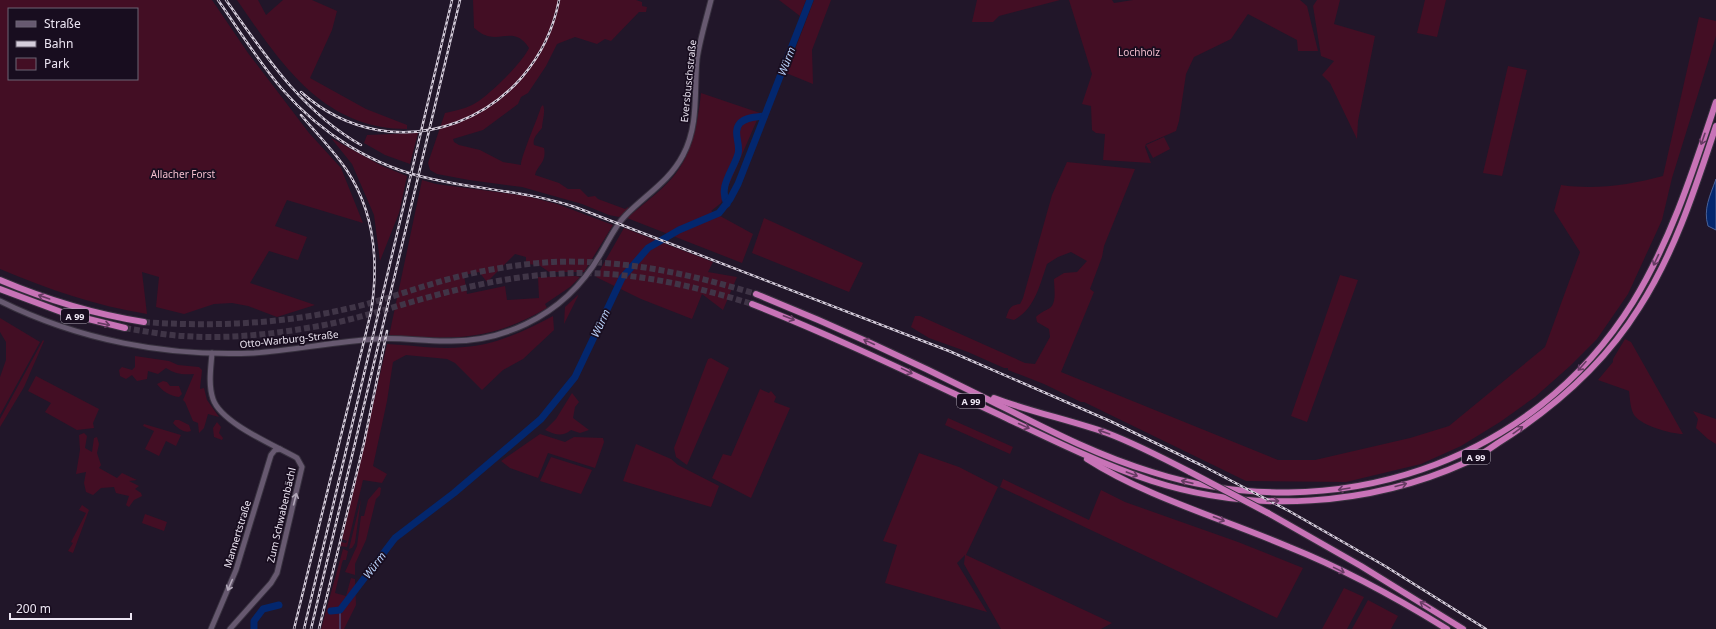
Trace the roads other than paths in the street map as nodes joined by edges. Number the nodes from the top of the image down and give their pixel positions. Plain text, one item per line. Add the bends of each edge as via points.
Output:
1 (710, 0) edge
2 (1716, 102) edge
3 (1716, 126) edge
4 (0, 280) edge
5 (0, 289) edge
6 (756, 294) tunnel mouth
7 (0, 301) edge
8 (752, 304) tunnel mouth
9 (555, 306) joint
10 (144, 322) tunnel mouth
11 (126, 328) tunnel mouth
12 (212, 353) junction
13 (980, 395) junction
14 (258, 436) junction
15 (1070, 448) junction
16 (281, 450) junction
17 (270, 455) junction
18 (211, 629) edge
19 (230, 629) edge
20 (1447, 629) edge
21 (1463, 629) edge

1 - 9 main road, Eversbuschstraße via 698,56 696,103 690,138 675,169 625,216 587,276 573,292
2 -> 13 highway, A 99 via 1673,224 1645,282 1603,343 1577,372 1549,397 1505,430 1465,452 1428,468 1344,489 1308,493 1227,490 1185,482 1110,457
15 -> 3 highway, A 99 via 1128,473 1183,490 1266,501 1310,501 1347,497 1432,476 1471,460 1549,408 1585,377 1633,317 1658,277 1681,227
10 -> 4 highway, A 99 via 64,304
5 -> 11 highway, A 99 via 64,313
13 -> 6 highway, A 99 via 858,336
7 - 12 main road, Otto-Warburg-Straße via 45,322 76,332 131,344
8 -> 15 highway, A 99 via 860,348
9 - 12 main road, Otto-Warburg-Straße via 526,324 479,339 444,342 376,339 274,351
12 - 14 main road, Zum Schwabenbächl via 211,388 216,407 229,420
21 -> 13 highway, A 99, bridge via 1268,513 1148,450 1107,433
14 - 16 main road, Zum Schwabenbächl
14 - 17 main road, Zum Schwabenbächl via 268,446
15 -> 20 highway, A 99 via 1127,480 1341,570
16 - 17 main road via 275,450
19 -> 16 main road, Zum Schwabenbächl via 277,573 302,470 299,460
17 -> 18 main road, Mannertstraße via 236,570

